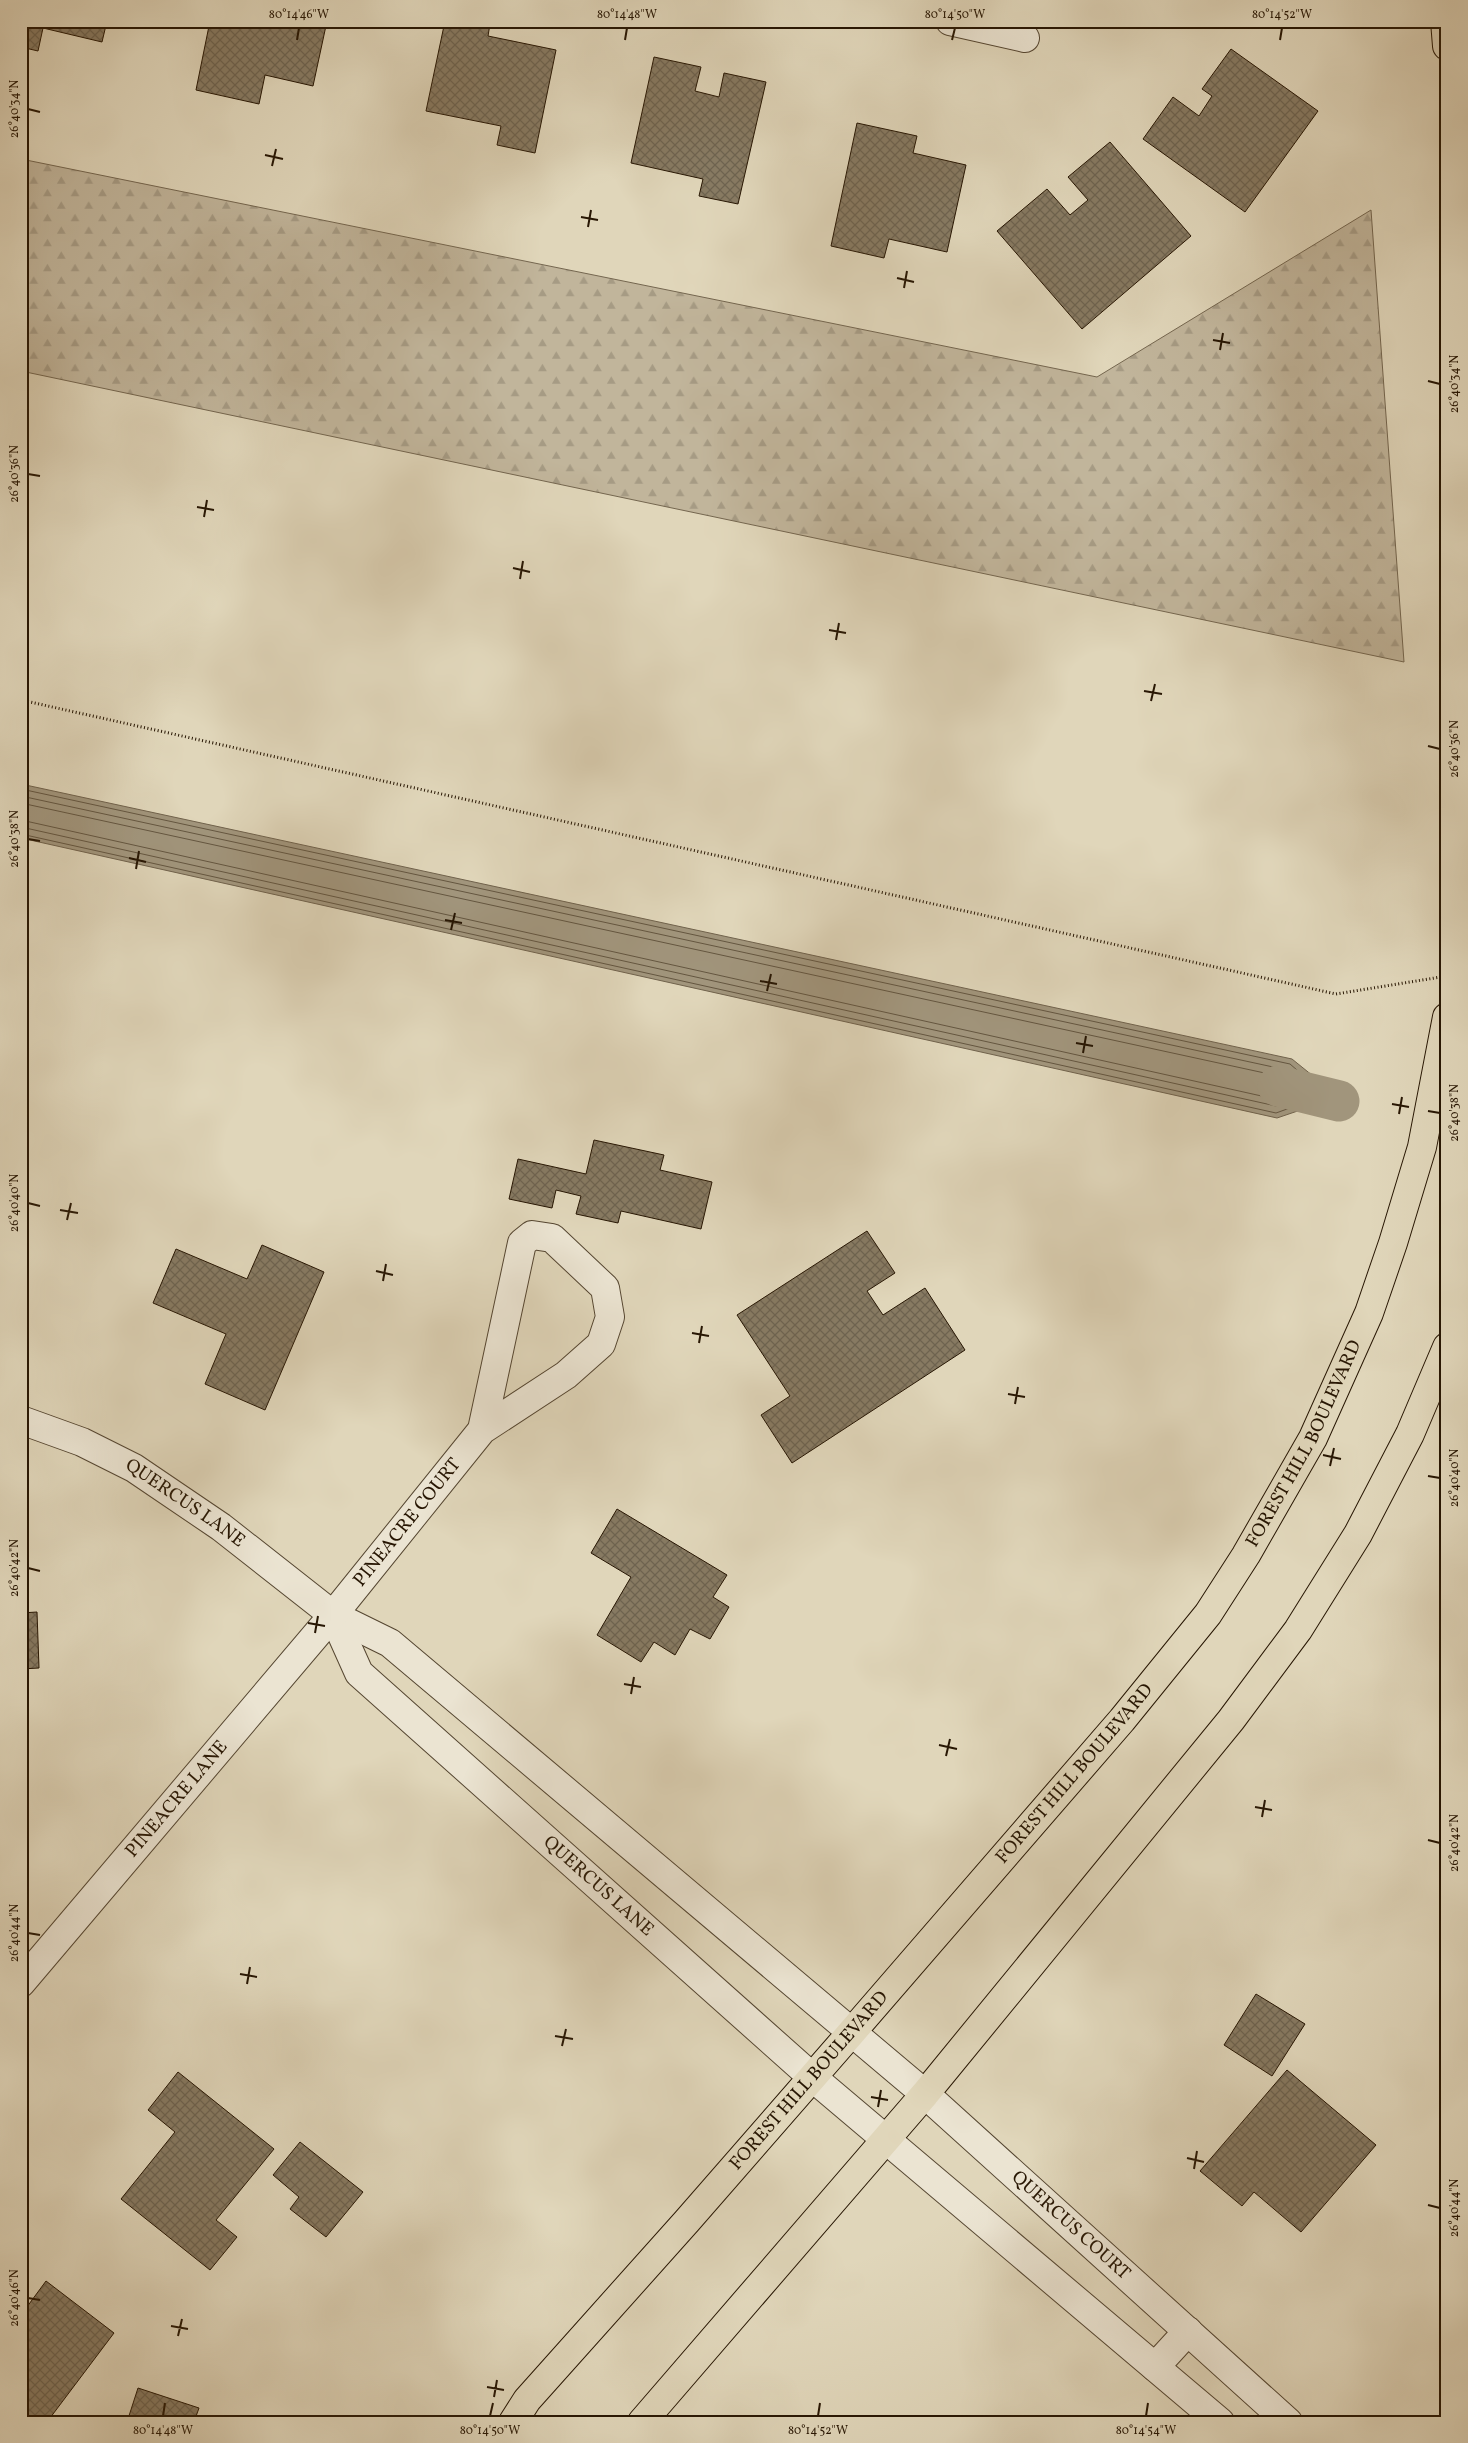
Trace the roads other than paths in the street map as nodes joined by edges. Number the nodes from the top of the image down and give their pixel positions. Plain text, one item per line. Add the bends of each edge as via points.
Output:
1 (950, 21) edge
2 (1445, 21) edge
3 (1025, 38) dead end
4 (1447, 46) edge
5 (1447, 1017) edge
6 (1447, 1347) edge
7 (21, 1420) edge
8 (482, 1430) junction
9 (333, 1616) junction
10 (21, 1983) edge
11 (851, 2033) junction
12 (812, 2077) junction
13 (925, 2094) junction
14 (886, 2140) junction
15 (1188, 2331) junction
16 (1155, 2367) junction
17 (513, 2422) edge
18 (642, 2422) edge
19 (1220, 2422) edge
20 (1288, 2422) edge

1 - 3 street
2 - 4 main road
5 - 11 main road, FOREST HILL BOULEVARD via 1422,1147 1369,1313 1313,1438 1280,1498 1208,1614
6 - 13 main road via 1410,1434 1358,1534 1298,1630 1231,1720
7 - 9 street, QUERCUS LANE via 82,1442 134,1468 221,1527
8 - 8 street via 566,1375 601,1344 610,1317 604,1288 552,1238 532,1235 522,1243
8 - 9 street, PINEACRE COURT
9 - 10 street, PINEACRE LANE
9 - 11 street, QUERCUS LANE via 390,1643
9 - 12 street, QUERCUS LANE via 358,1673
11 - 12 main road, FOREST HILL BOULEVARD
11 - 13 street, QUERCUS COURT
12 - 14 street, QUERCUS LANE
12 - 17 main road, FOREST HILL BOULEVARD via 534,2393
13 - 14 main road
13 - 15 street, QUERCUS COURT
14 - 16 street
14 - 18 main road
15 - 16 street
15 - 20 street, QUERCUS COURT
16 - 19 street

